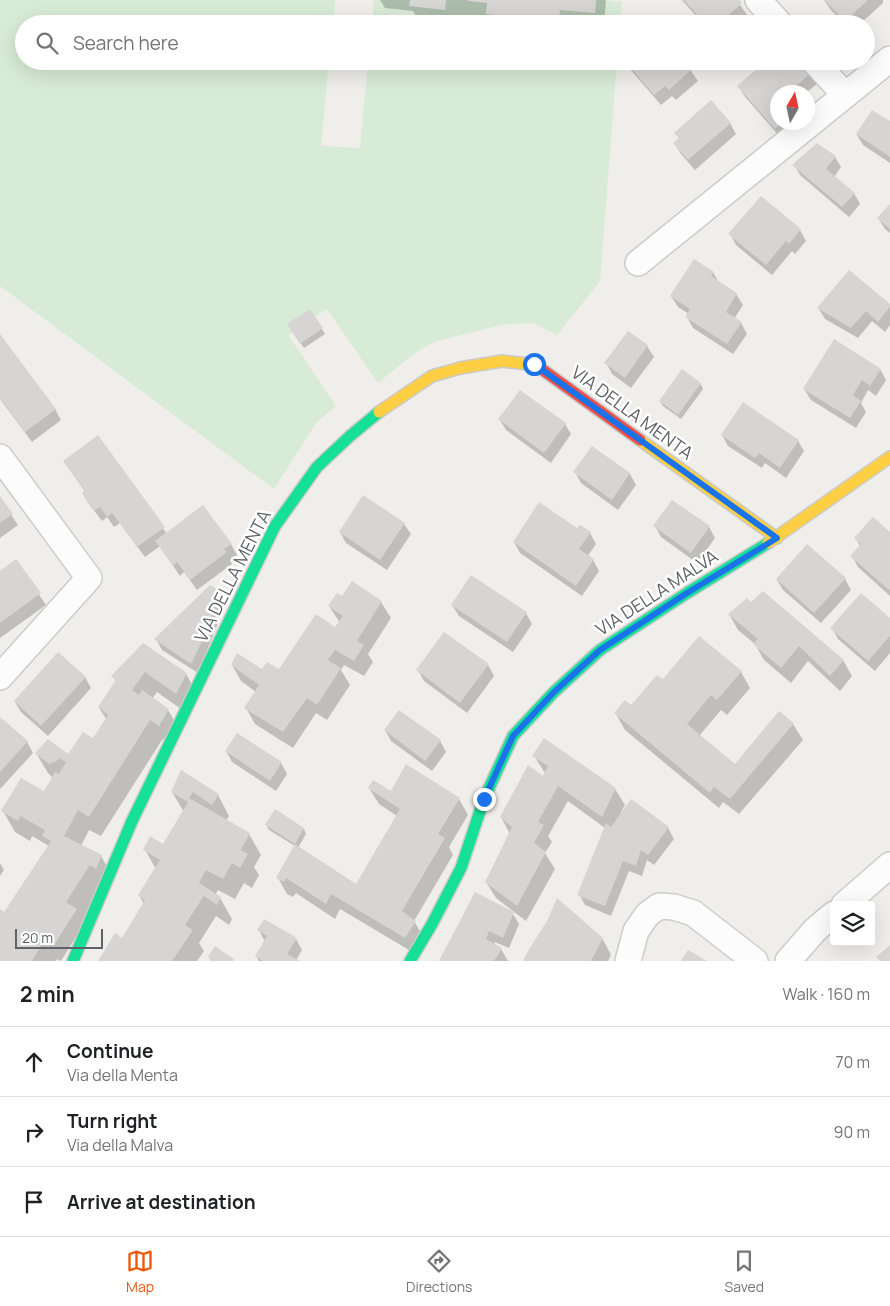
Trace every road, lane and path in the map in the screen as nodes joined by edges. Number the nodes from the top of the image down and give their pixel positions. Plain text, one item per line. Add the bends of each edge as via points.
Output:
1 (758, 0) edge
2 (772, 15) edge
3 (890, 59) edge
4 (822, 70) edge
5 (845, 95) junction
6 (638, 263) dead end
7 (0, 456) edge
8 (890, 457) edge
9 (777, 538) junction
10 (0, 677) edge
11 (890, 865) edge
12 (849, 901) edge
13 (830, 917) edge
14 (73, 961) edge
15 (410, 961) edge
16 (628, 961) edge
17 (755, 961) edge
18 (788, 961) edge

1 - 2 street
3 - 5 street
4 - 5 street
5 - 6 street
7 - 10 street via 89,578
8 - 9 street, VIA DELLA MALVA
9 - 14 street, VIA DELLA MENTA via 534,364 502,361 432,376 350,436 318,467 275,526 132,821
9 - 15 street, VIA DELLA MALVA via 600,650 513,736 484,799 461,868
11 - 12 street
13 - 18 street
16 - 17 street via 636,931 647,915 659,906 693,913

